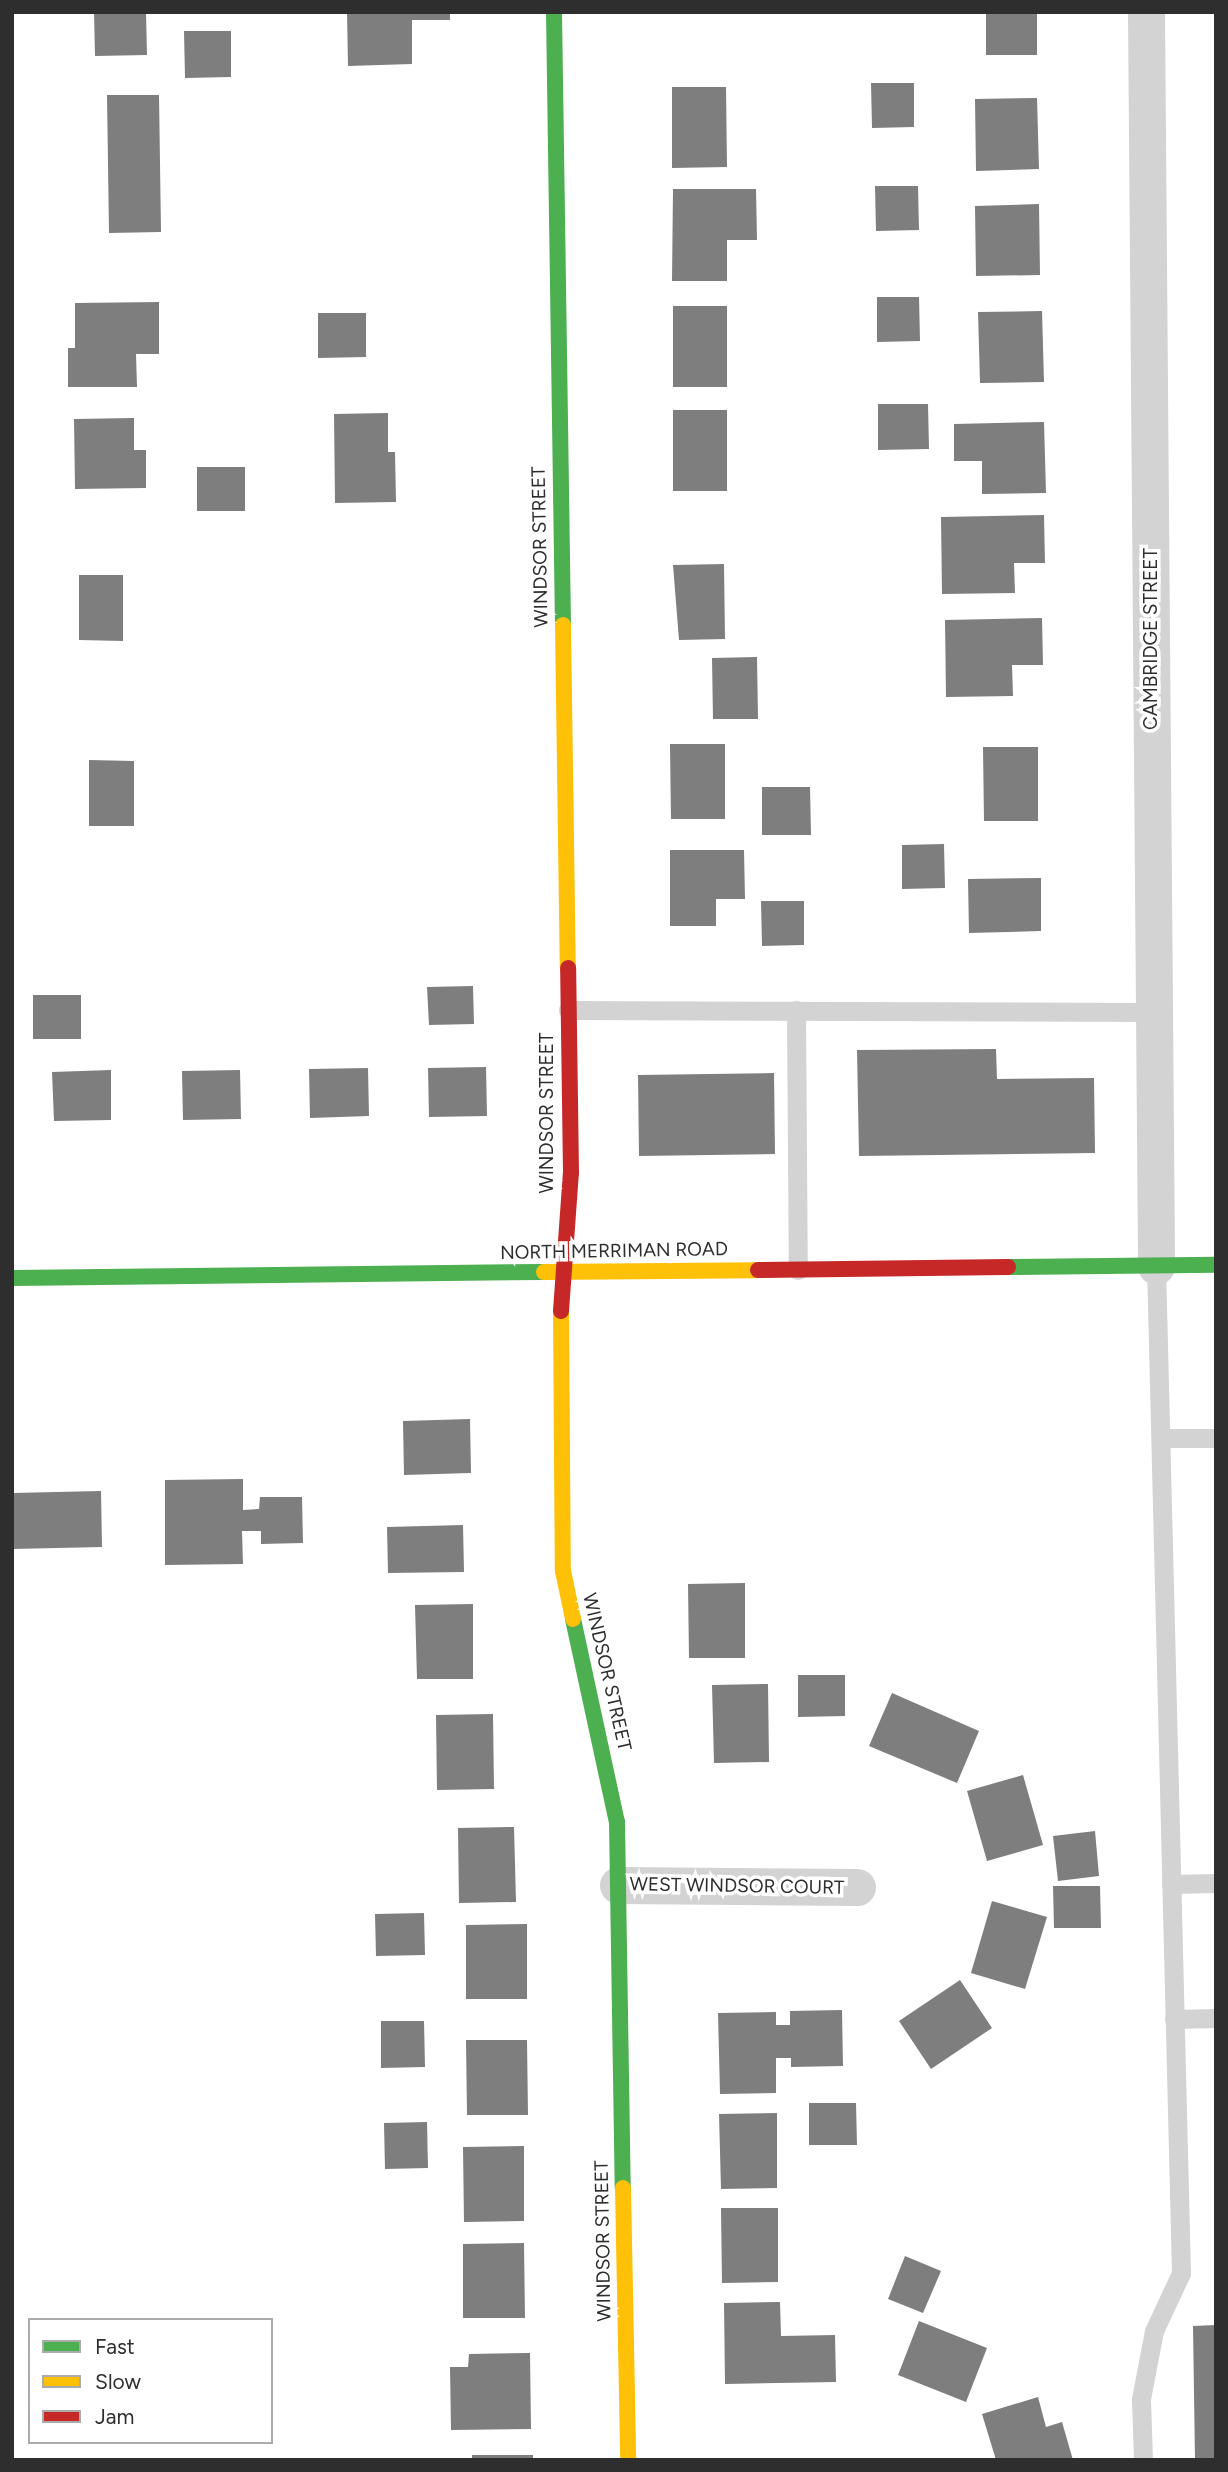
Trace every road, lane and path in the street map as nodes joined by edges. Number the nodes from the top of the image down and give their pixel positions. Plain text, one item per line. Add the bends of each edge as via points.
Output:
1 (554, 12) edge
2 (1146, 12) edge
3 (568, 1010) junction
4 (796, 1010) junction
5 (1153, 1012) junction
6 (1216, 1265) edge
7 (1156, 1266) junction
8 (798, 1270) junction
9 (561, 1272) junction
10 (12, 1278) edge
11 (1216, 1437) edge
12 (1163, 1438) junction
13 (1216, 1883) edge
14 (1171, 1884) junction
15 (618, 1885) junction
16 (857, 1887) dead end
17 (1216, 2018) edge
18 (1174, 2019) junction
19 (628, 2460) edge
20 (1143, 2460) edge

1 - 3 street, WINDSOR STREET
2 - 5 street, CAMBRIDGE STREET
3 - 4 lane
3 - 9 street, WINDSOR STREET via 571,1173
4 - 5 lane
4 - 8 lane
5 - 7 street, CAMBRIDGE STREET
6 - 7 street, NORTH MERRIMAN ROAD
7 - 8 street, NORTH MERRIMAN ROAD
7 - 12 lane
8 - 9 street, NORTH MERRIMAN ROAD
9 - 10 street, NORTH MERRIMAN ROAD
9 - 15 street, WINDSOR STREET via 563,1572 571,1623 614,1790
11 - 12 lane
12 - 14 lane
13 - 14 lane
14 - 18 lane
15 - 16 street, WEST WINDSOR COURT
15 - 19 street, WINDSOR STREET
17 - 18 lane
18 - 20 lane via 1181,2273 1154,2331 1141,2399

